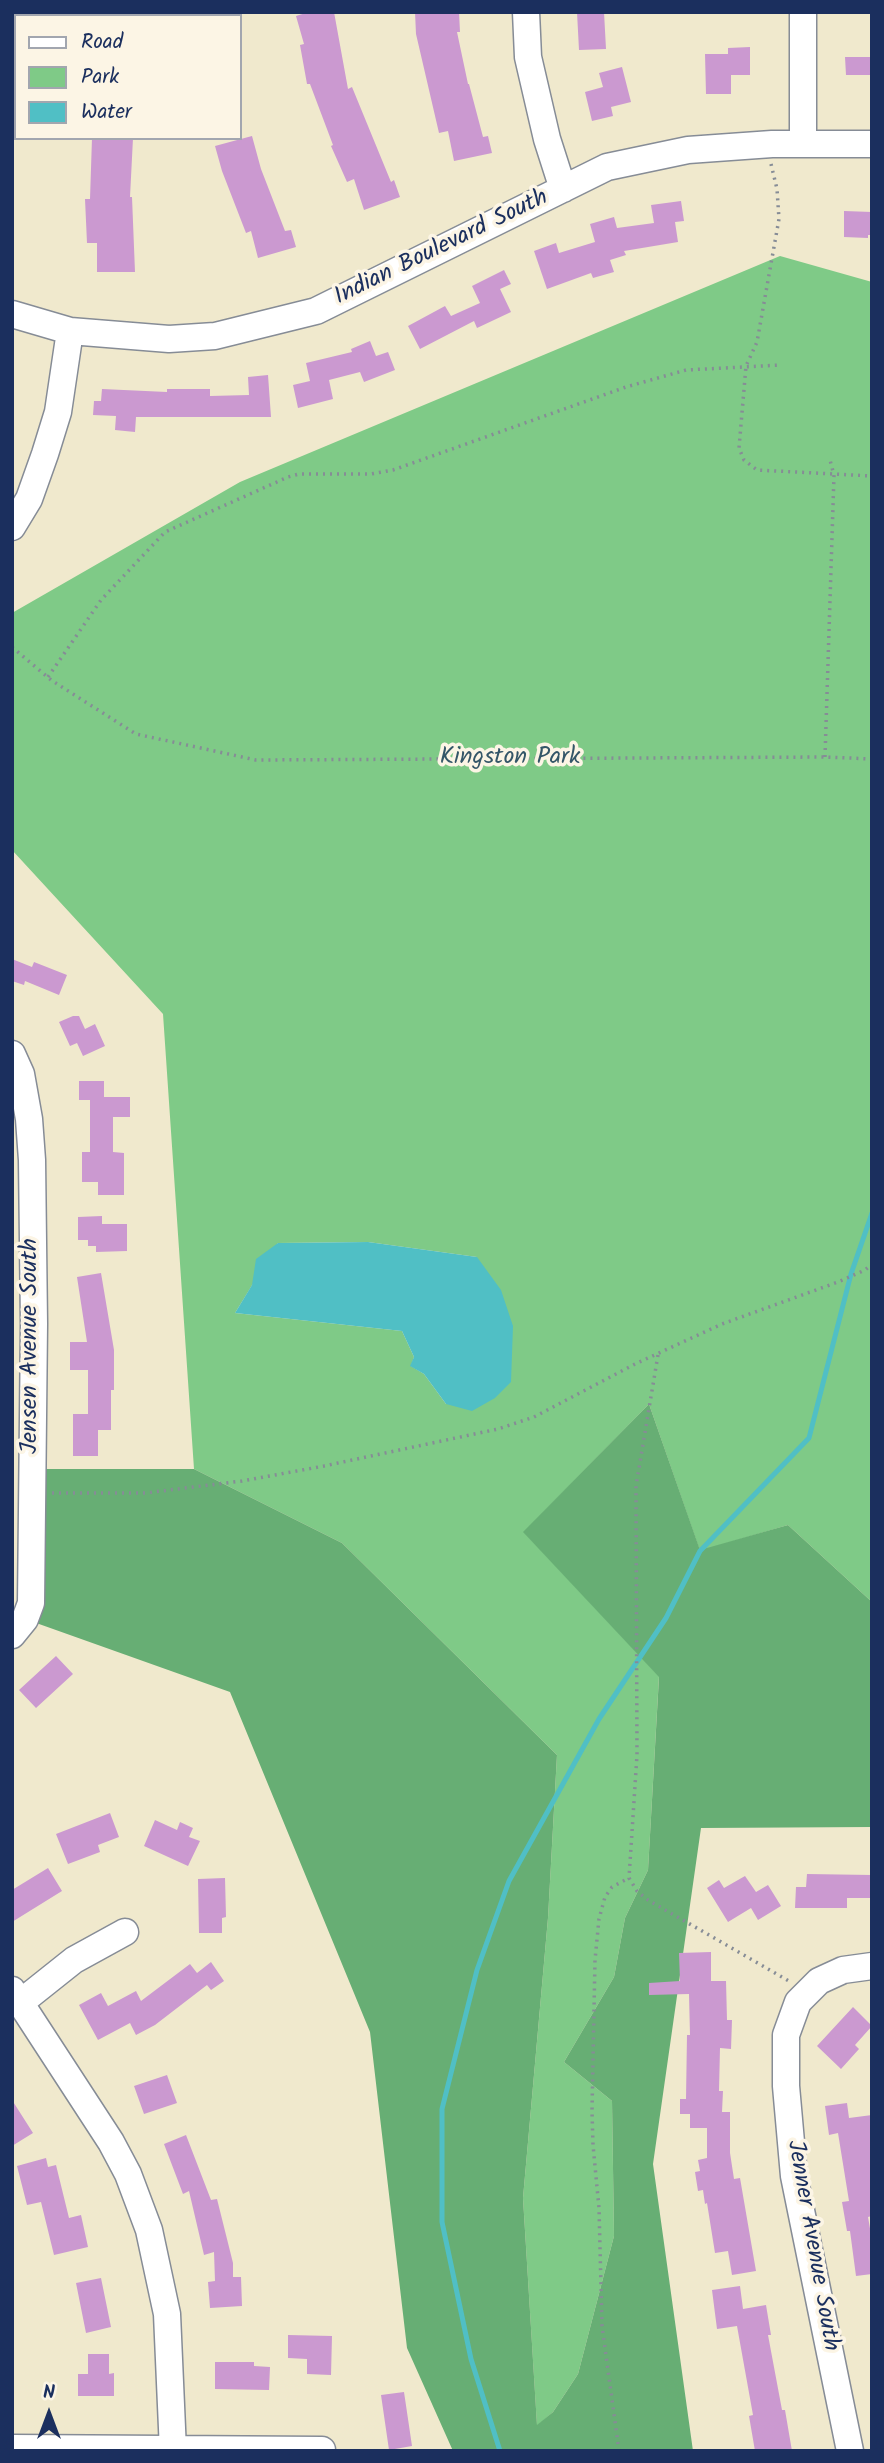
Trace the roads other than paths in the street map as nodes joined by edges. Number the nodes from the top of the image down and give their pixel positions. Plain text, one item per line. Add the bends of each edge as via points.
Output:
1 (526, 12) edge
2 (803, 12) edge
3 (803, 144) junction
4 (872, 144) edge
5 (563, 189) junction
6 (12, 314) edge
7 (70, 331) junction
8 (12, 527) edge
9 (12, 1054) edge
10 (12, 1635) edge
11 (125, 1932) dead end
12 (872, 1966) edge
13 (16, 1996) edge
14 (12, 2448) edge
15 (173, 2450) edge
16 (322, 2450) edge
17 (849, 2451) edge

1 - 5 street via 528,57
2 - 3 street
3 - 4 street, Indian Boulevard South
3 - 5 street, Indian Boulevard South via 688,150 607,167
5 - 7 street, Indian Boulevard South via 316,311 215,336 169,339
6 - 7 street, Indian Boulevard South
7 - 8 street via 58,412 46,454 29,499
9 - 10 street, Jensen Avenue South via 21,1074 32,1160 31,1603
11 - 13 street
12 - 17 street, Jenner Avenue South via 843,1970 819,1980 797,2002 786,2035 794,2176
13 - 15 street via 111,2142 149,2230 167,2314
14 - 15 street
15 - 16 street

